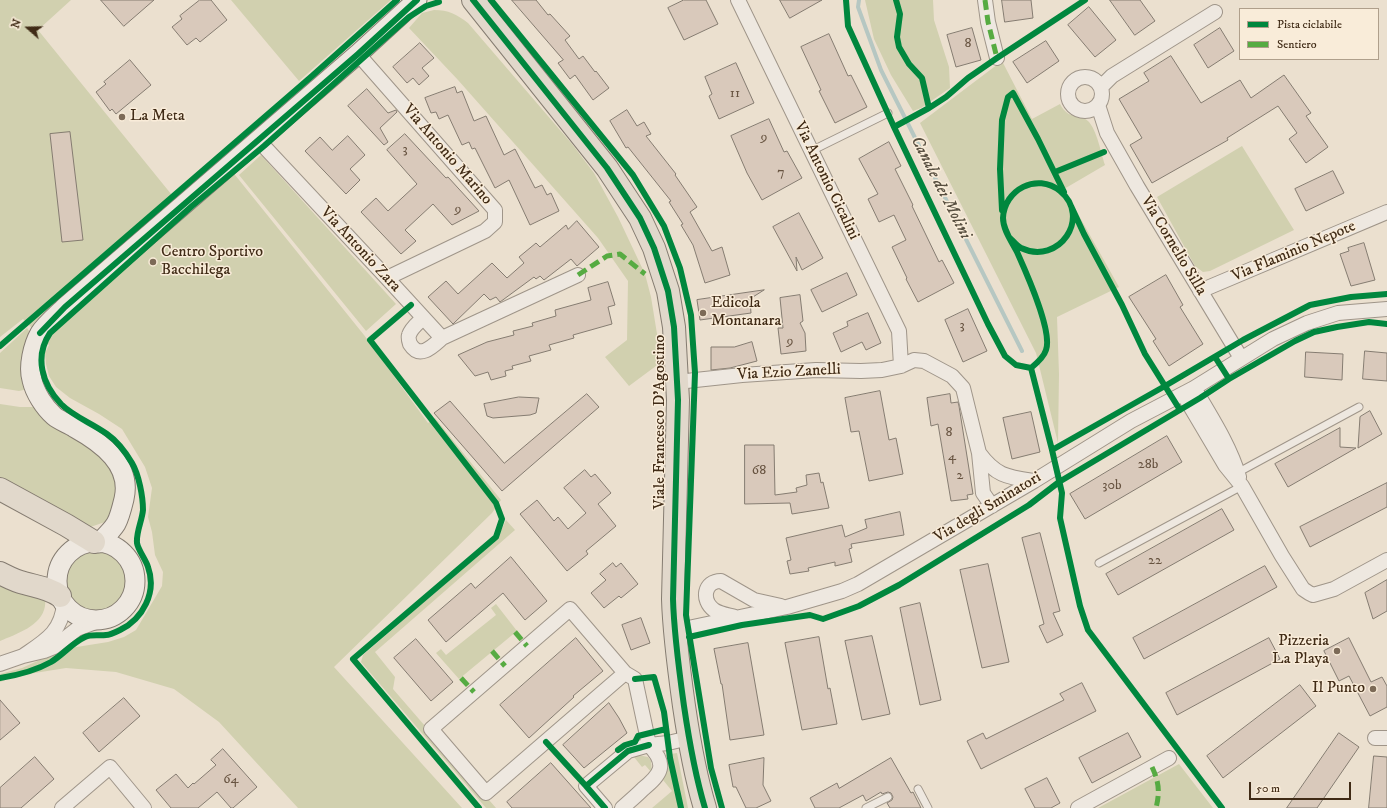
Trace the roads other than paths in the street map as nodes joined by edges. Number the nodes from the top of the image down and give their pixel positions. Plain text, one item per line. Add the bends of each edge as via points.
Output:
1 (417, 0) edge
2 (473, 0) edge
3 (738, 0) edge
4 (985, 0) edge
5 (1215, 12) dead end
6 (358, 54) junction
7 (997, 58) dead end
8 (1098, 84) junction
9 (1092, 108) junction
10 (888, 113) dead end
11 (258, 140) junction
12 (811, 151) junction
13 (1387, 212) edge
14 (578, 275) dead end
15 (387, 278) junction
16 (1200, 291) junction
17 (1386, 309) edge
18 (423, 318) junction
19 (442, 338) junction
20 (1241, 358) junction
21 (901, 366) junction
22 (677, 382) junction
23 (1188, 391) junction
24 (1358, 407) dead end
25 (979, 453) junction
26 (1237, 478) junction
27 (1034, 481) junction
28 (0, 489) edge
29 (126, 490) junction
30 (992, 506) junction
31 (97, 542) junction
32 (1387, 560) edge
33 (1099, 563) dead end
34 (132, 567) junction
35 (0, 573) edge
36 (62, 600) junction
37 (787, 607) junction
38 (737, 617) junction
39 (101, 620) junction
40 (674, 631) junction
41 (23, 656) junction
42 (0, 664) edge
43 (625, 672) junction
44 (689, 738) junction
45 (649, 745) junction
46 (1169, 758) dead end
47 (918, 789) dead end
48 (888, 796) dead end
49 (62, 808) edge
50 (144, 808) edge
51 (605, 808) edge
52 (622, 808) edge
53 (705, 808) edge
54 (866, 808) edge
55 (928, 808) edge
56 (1078, 808) edge

1 - 6 street
2 - 22 main road, Viale Francesco D'Agostino via 607,168 640,218 654,248 668,291 674,328
3 - 12 street, Via Antonio Cicalini
4 - 7 street
5 - 8 street
6 - 11 street
6 - 15 street, Via Antonio Marino via 495,210 495,222 485,231
8 - 9 street, Via Cornelio Silla via 1102,97
8 - 9 street via 1090,78 1079,78 1069,90 1072,106 1082,111
9 - 16 street, Via Cornelio Silla
10 - 12 lane
11 - 15 street, Via Antonio Zara
11 - 29 street via 65,307 40,333 31,356 32,380 42,402 55,416 77,428 113,455 121,469
12 - 21 street, Via Antonio Cicalini via 900,331
13 - 16 street, Via Flaminio Nepote
14 - 19 street
15 - 18 street, Via Antonio Zara
16 - 20 street, Via Cornelio Silla
17 - 20 street, Via degli Sminatori via 1338,313 1307,323
18 - 19 street, Via Antonio Zara
18 - 19 street via 409,335 408,341 412,347 418,351 425,351
20 - 23 street, Via degli Sminatori
21 - 22 street, Via Ezio Zanelli via 882,370 816,370
21 - 25 street via 923,371 941,370 952,376 963,388
22 - 40 main road, Viale Francesco D'Agostino
23 - 26 street
23 - 27 street, Via degli Sminatori via 1131,421
24 - 26 lane
25 - 27 street via 986,462 1004,475
25 - 30 street via 983,493
26 - 32 street via 1282,556 1309,594 1334,589
26 - 33 lane
27 - 30 street, Via degli Sminatori
28 - 31 main road
29 - 31 street via 120,518 115,527
29 - 34 street via 129,504 125,545
30 - 37 street, Via degli Sminatori via 858,584
31 - 34 street via 111,545 121,551
31 - 36 street via 75,549 63,562 58,578
34 - 39 street via 135,585 130,601 117,615
35 - 36 main road via 22,583 48,588
36 - 39 street via 78,616 88,620
36 - 41 street via 63,613 58,627 44,642
37 - 38 street, Via degli Sminatori
37 - 38 street, Via degli Sminatori via 754,600 722,581 716,581 709,586 706,593 709,605 715,610
38 - 40 street, Via degli Sminatori
39 - 41 street via 77,629 44,652
40 - 44 main road, Viale Francesco D'Agostino
41 - 42 street
43 - 43 street via 570,609 431,729 486,793
43 - 45 street via 635,679
44 - 45 street
44 - 53 main road, Viale Francesco D'Agostino
45 - 51 street via 628,751 586,786
45 - 52 street via 658,756 660,769 656,778
46 - 56 street
47 - 55 lane
48 - 54 lane
49 - 50 street via 110,767

